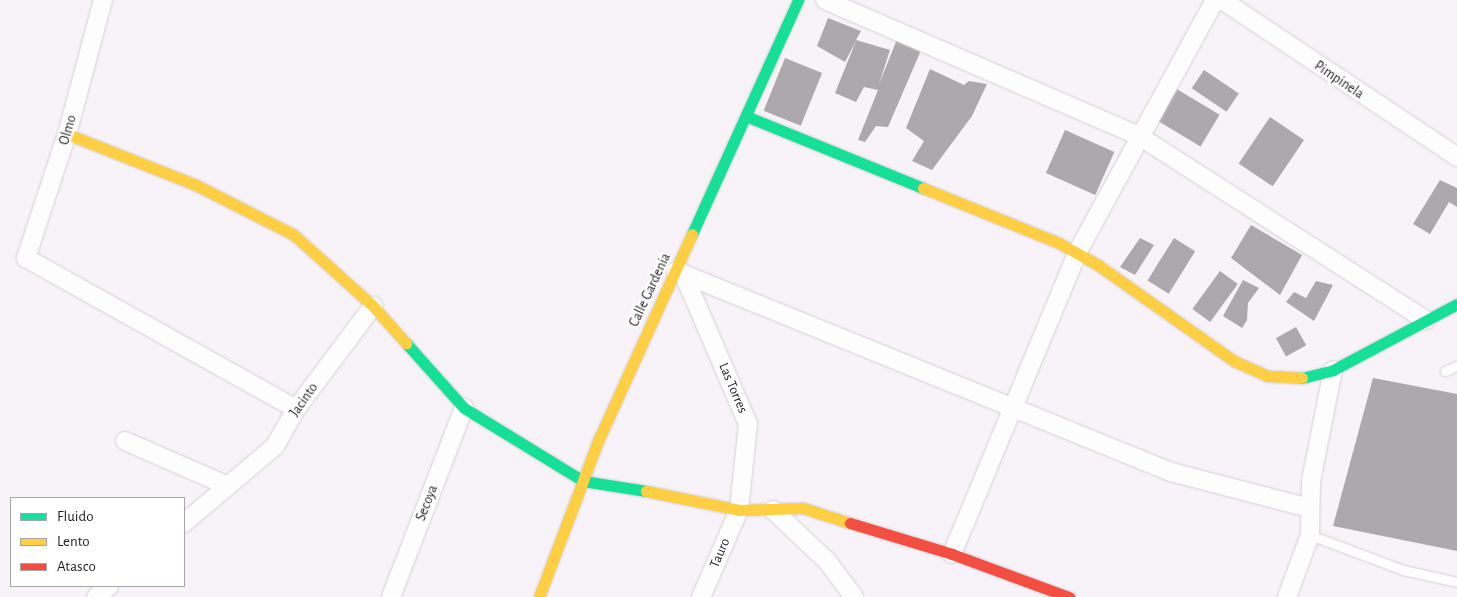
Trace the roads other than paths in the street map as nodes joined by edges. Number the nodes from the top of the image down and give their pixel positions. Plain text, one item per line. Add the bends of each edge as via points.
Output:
1 (103, 0) edge
2 (798, 0) edge
3 (825, 0) edge
4 (1215, 0) edge
5 (1222, 0) edge
6 (748, 116) junction
7 (67, 134) junction
8 (1138, 136) junction
9 (1457, 157) edge
10 (1077, 253) junction
11 (680, 272) junction
12 (1457, 304) edge
13 (373, 306) junction
14 (1426, 320) junction
15 (1457, 366) edge
16 (1332, 370) junction
17 (1445, 371) dead end
18 (1014, 407) junction
19 (464, 408) junction
20 (296, 409) junction
21 (126, 441) dead end
22 (583, 481) junction
23 (228, 486) junction
24 (1309, 508) junction
25 (739, 510) junction
26 (773, 510) junction
27 (185, 522) edge
28 (1310, 535) junction
29 (952, 554) junction
30 (1457, 582) edge
31 (108, 587) edge
32 (1051, 594) edge
33 (96, 597) edge
34 (391, 597) edge
35 (539, 597) edge
36 (701, 597) edge
37 (854, 597) edge
38 (1069, 597) edge
39 (1287, 597) edge

1 - 7 street, Olmo
2 - 6 street, Calle Gardenia
3 - 8 street
4 - 8 street
5 - 9 street, Pimpinela
6 - 10 street via 1035,232
6 - 11 street, Calle Gardenia
7 - 13 street via 196,185 294,235
7 - 20 street, Olmo via 26,258
8 - 10 street
8 - 14 street
10 - 16 street via 1234,361 1267,376 1295,380
10 - 18 street
11 - 18 street
11 - 22 street, Calle Gardenia
11 - 25 street, Las Torres via 748,424
12 - 14 street
13 - 19 street
13 - 20 street, Jacinto
14 - 16 street
15 - 17 lane
16 - 24 street
18 - 24 street via 1171,472
18 - 29 street
19 - 22 street
19 - 34 street, Secoya
20 - 23 street, Jacinto via 276,446
21 - 23 street
22 - 25 street via 669,494
22 - 35 street, Calle Gardenia
23 - 27 street, Jacinto
24 - 28 street
25 - 26 street
25 - 36 street, Tauro
26 - 29 street via 803,508
26 - 37 street via 827,561
28 - 30 lane via 1403,570
28 - 39 street
29 - 32 street
31 - 33 street
32 - 38 street

